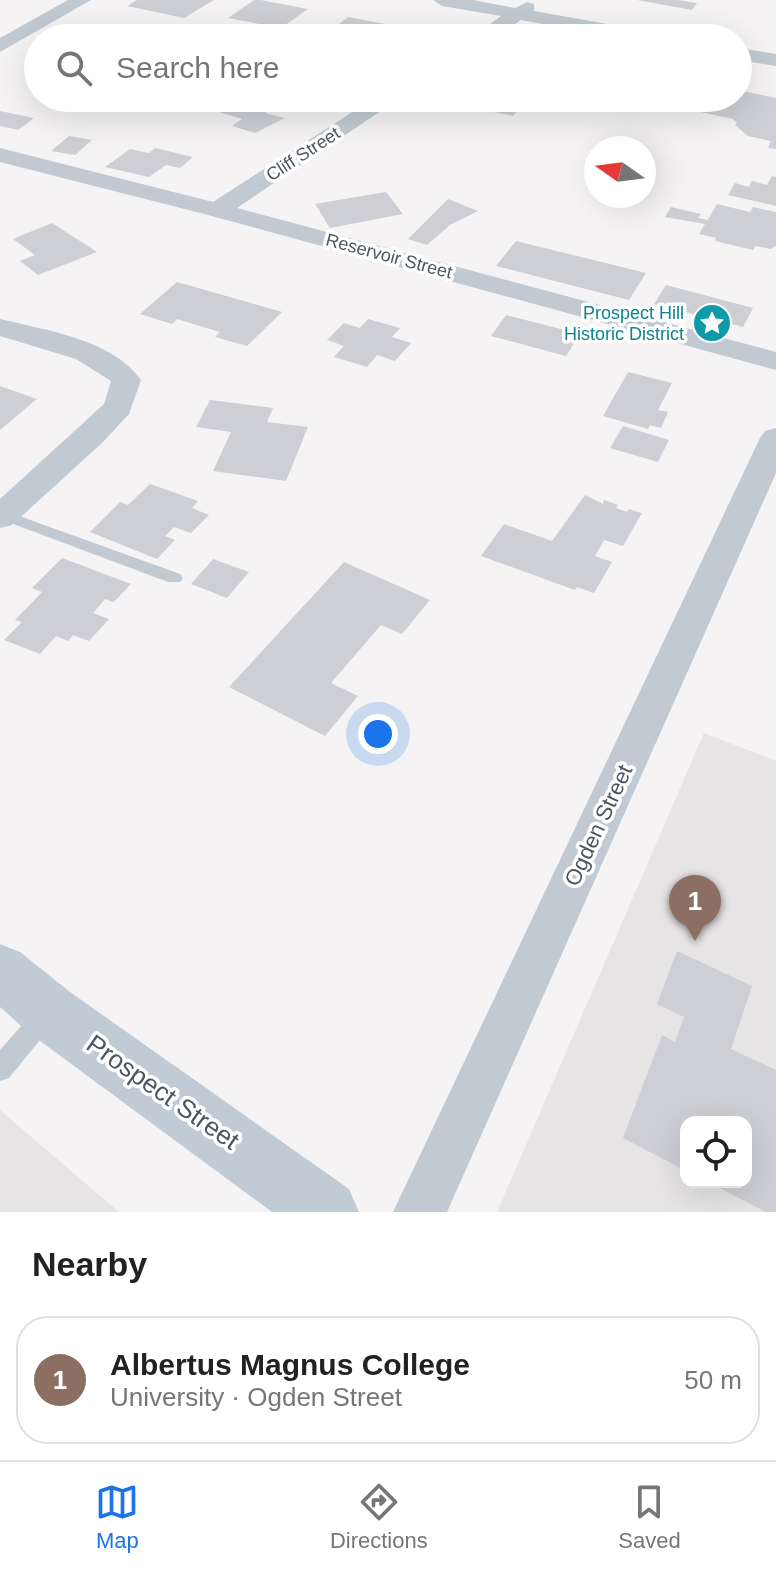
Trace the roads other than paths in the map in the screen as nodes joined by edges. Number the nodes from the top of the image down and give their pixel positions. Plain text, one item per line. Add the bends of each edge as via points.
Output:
1 (82, 0) edge
2 (442, 0) edge
3 (538, 0) edge
4 (518, 14) junction
5 (39, 24) edge
6 (503, 24) edge
7 (574, 24) edge
8 (24, 33) edge
9 (0, 46) edge
10 (752, 56) edge
11 (776, 60) edge
12 (368, 112) edge
13 (0, 155) edge
14 (217, 210) junction
15 (0, 327) edge
16 (776, 361) edge
17 (776, 438) edge
18 (2, 516) edge
19 (174, 578) dead end
20 (0, 971) edge
21 (49, 1012) junction
22 (0, 1069) edge
23 (326, 1212) edge
24 (420, 1212) edge

1 - 5 street
2 - 4 street
3 - 4 street
4 - 6 street
4 - 7 street
8 - 9 street
10 - 11 street
12 - 14 street, Cliff Street
13 - 14 street, Reservoir Street
14 - 16 street, Reservoir Street
15 - 18 street via 116,367 126,380 118,407
17 - 24 street, Ogden Street
18 - 19 lane
20 - 21 main road, Prospect Street
21 - 22 lane
21 - 23 main road, Prospect Street

